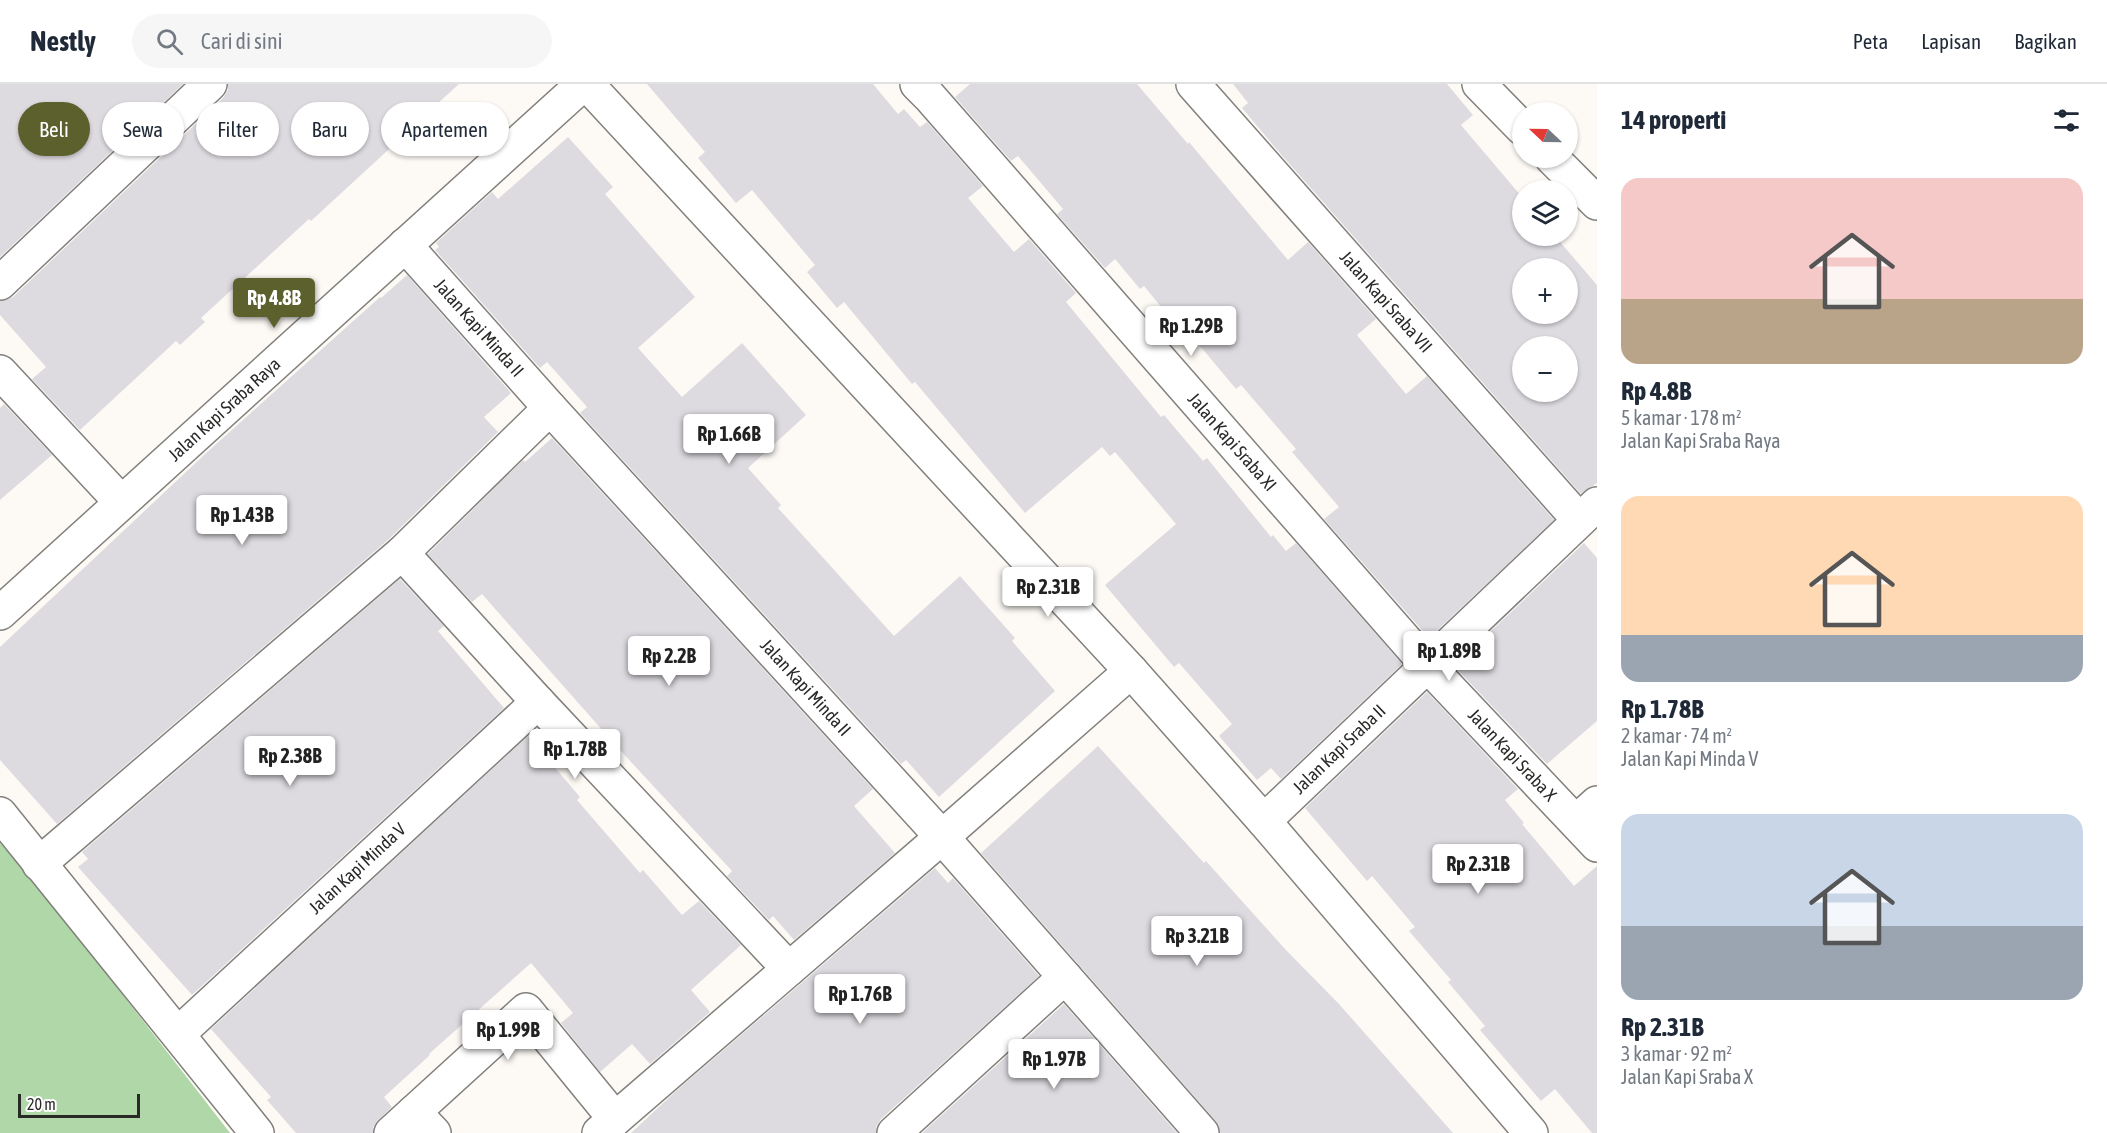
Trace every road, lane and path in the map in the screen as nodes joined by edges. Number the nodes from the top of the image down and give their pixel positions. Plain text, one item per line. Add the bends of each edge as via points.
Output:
1 (210, 84) edge
2 (585, 84) edge
3 (1193, 84) edge
4 (1479, 84) edge
5 (929, 88) edge
6 (1512, 118) edge
7 (1562, 168) edge
8 (1597, 203) edge
9 (405, 245) junction
10 (0, 283) edge
11 (0, 372) edge
12 (550, 408) junction
13 (121, 502) junction
14 (1588, 512) edge
15 (402, 553) junction
16 (0, 613) edge
17 (1428, 666) junction
18 (1131, 671) junction
19 (537, 702) junction
20 (0, 814) edge
21 (1264, 821) junction
22 (1590, 823) edge
23 (942, 837) junction
24 (39, 864) junction
25 (789, 969) junction
26 (1065, 977) junction
27 (178, 1034) junction
28 (413, 1126) edge
29 (607, 1126) edge
30 (257, 1133) edge
31 (894, 1133) edge
32 (1202, 1133) edge
33 (1531, 1133) edge

1 - 10 street
2 - 9 street, Jalan Kapi Sraba Raya
2 - 18 street
3 - 14 street, Jalan Kapi Sraba VII
4 - 6 street
5 - 17 street, Jalan Kapi Sraba XI
7 - 8 street
9 - 12 street, Jalan Kapi Minda II
9 - 13 street, Jalan Kapi Sraba Raya
11 - 13 street
12 - 15 street
12 - 23 street, Jalan Kapi Minda II
13 - 16 street, Jalan Kapi Sraba Raya
14 - 17 street, Jalan Kapi Sraba II
15 - 19 street
15 - 24 street
17 - 21 street, Jalan Kapi Sraba II
17 - 22 street, Jalan Kapi Sraba X
18 - 21 street
18 - 23 street
19 - 25 street
19 - 27 street, Jalan Kapi Minda V
20 - 24 street
21 - 33 street
23 - 25 street
23 - 26 street, Jalan Kapi Minda II
24 - 27 street
25 - 29 street
26 - 31 street
26 - 32 street, Jalan Kapi Minda II
27 - 30 street
28 - 29 street via 526,1010

